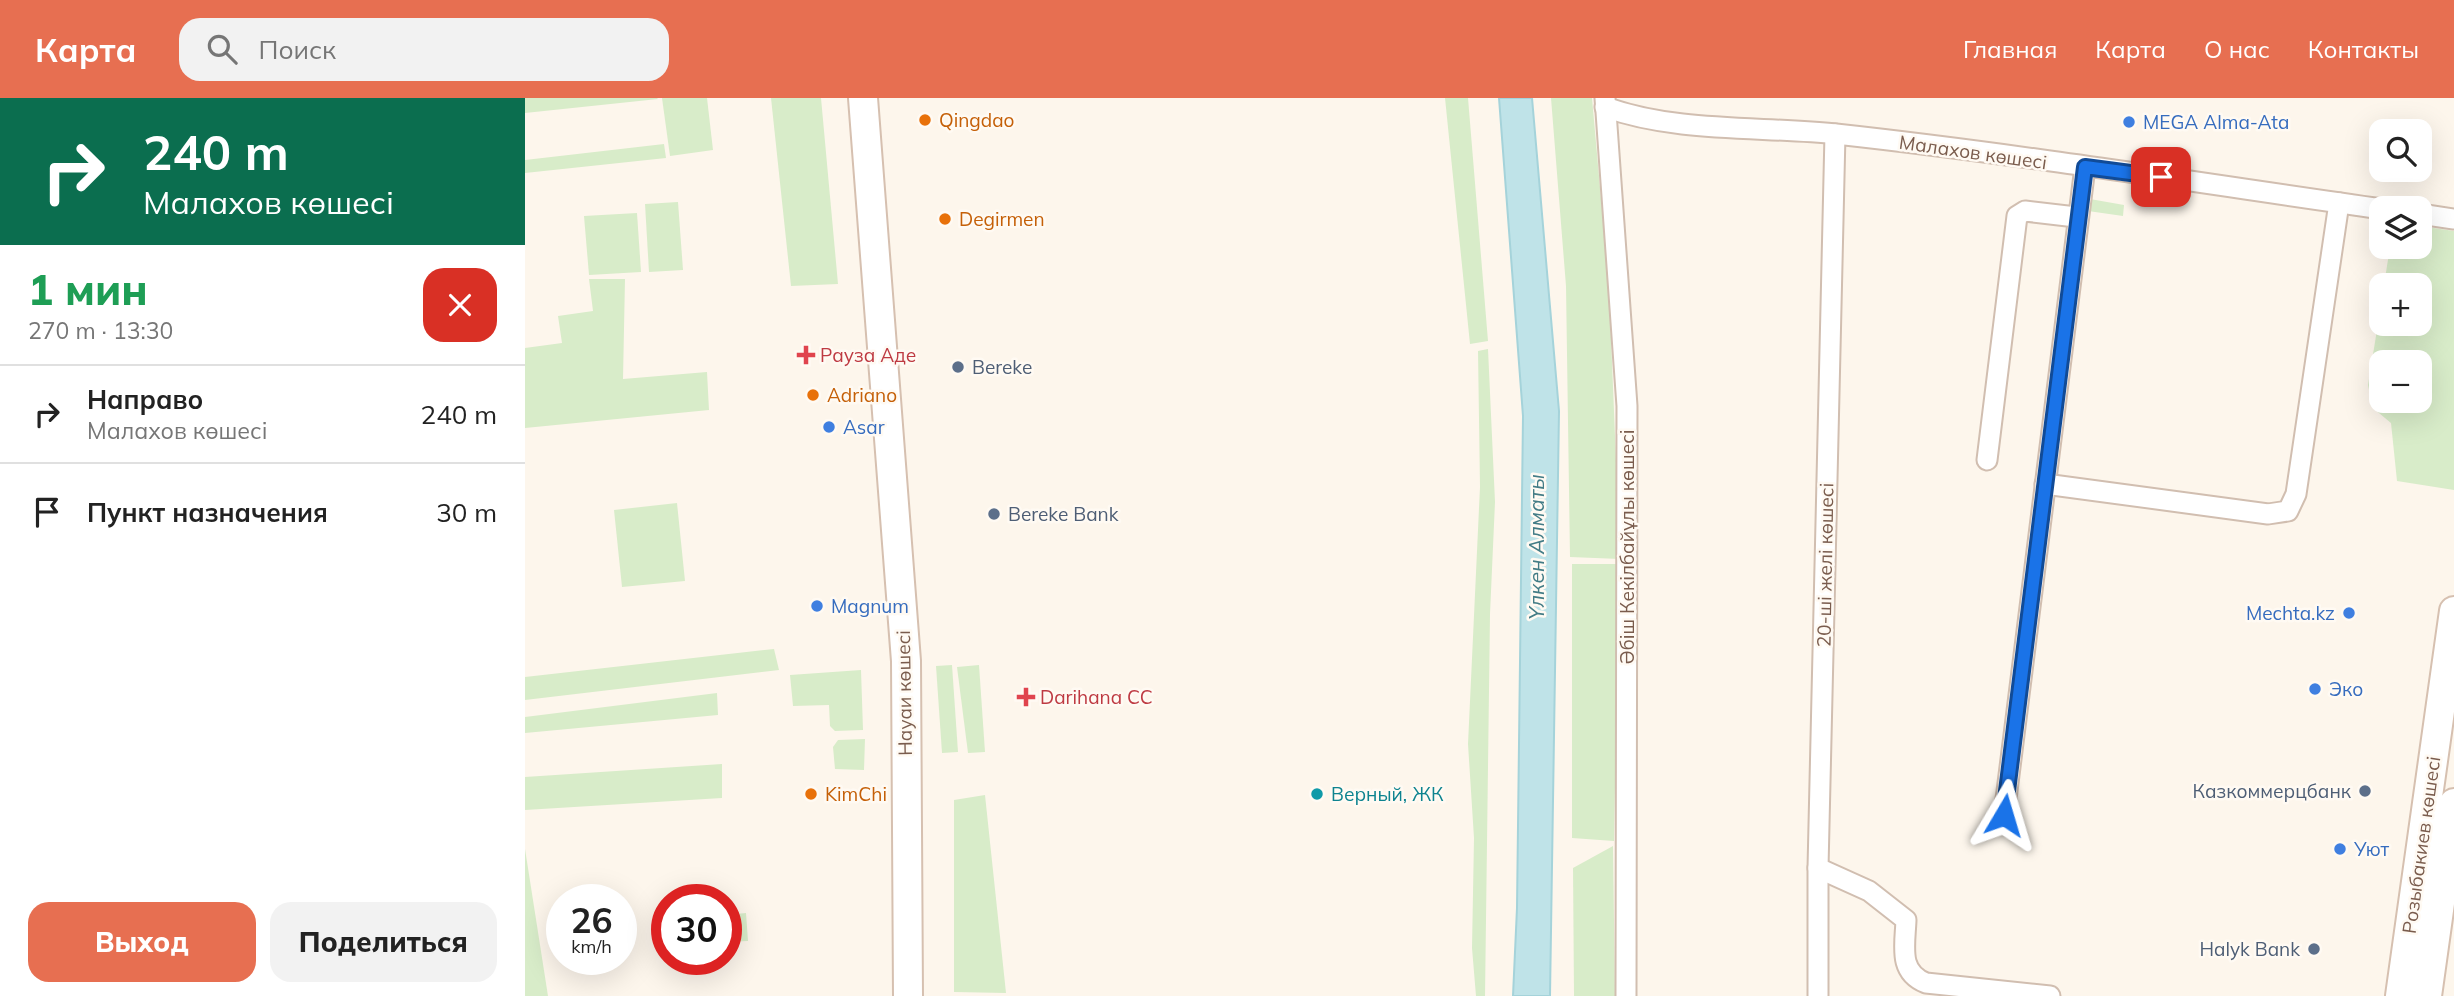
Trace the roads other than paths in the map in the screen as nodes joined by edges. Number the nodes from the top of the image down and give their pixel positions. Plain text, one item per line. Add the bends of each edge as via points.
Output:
1 (863, 98) edge
2 (1605, 102) edge
3 (1835, 134) junction
4 (2085, 167) junction
5 (2339, 203) junction
6 (2369, 207) edge
7 (2432, 216) edge
8 (2077, 217) junction
9 (2454, 219) edge
10 (1987, 460) dead end
11 (2045, 484) junction
12 (2454, 611) edge
13 (2004, 815) dead end
14 (2453, 819) edge
15 (1818, 868) junction
16 (908, 996) edge
17 (1626, 996) edge
18 (1818, 996) edge
19 (2050, 996) edge
20 (2400, 996) edge
21 (2427, 996) edge

1 - 16 street, Науаи көшесі via 906,661
2 - 3 street, Малахов көшесі via 1627,115 1660,121
2 - 17 street, Әбіш Кекілбайұлы көшесі via 1627,406
3 - 4 street, Малахов көшесі
3 - 15 street, 20-ші желі көшесі
4 - 5 street, Малахов көшесі
4 - 8 street
5 - 6 street, Малахов көшесі
5 - 11 street via 2296,494 2288,511 2268,514
7 - 9 street
8 - 10 street via 2025,211 2017,216
8 - 11 street
11 - 13 street
12 - 20 street, Розыбакиев көшесі
14 - 21 street, Розыбакиев көшесі
15 - 18 street, 20-ші желі көшесі
15 - 19 street via 1868,891 1906,920 1905,968 1913,978

